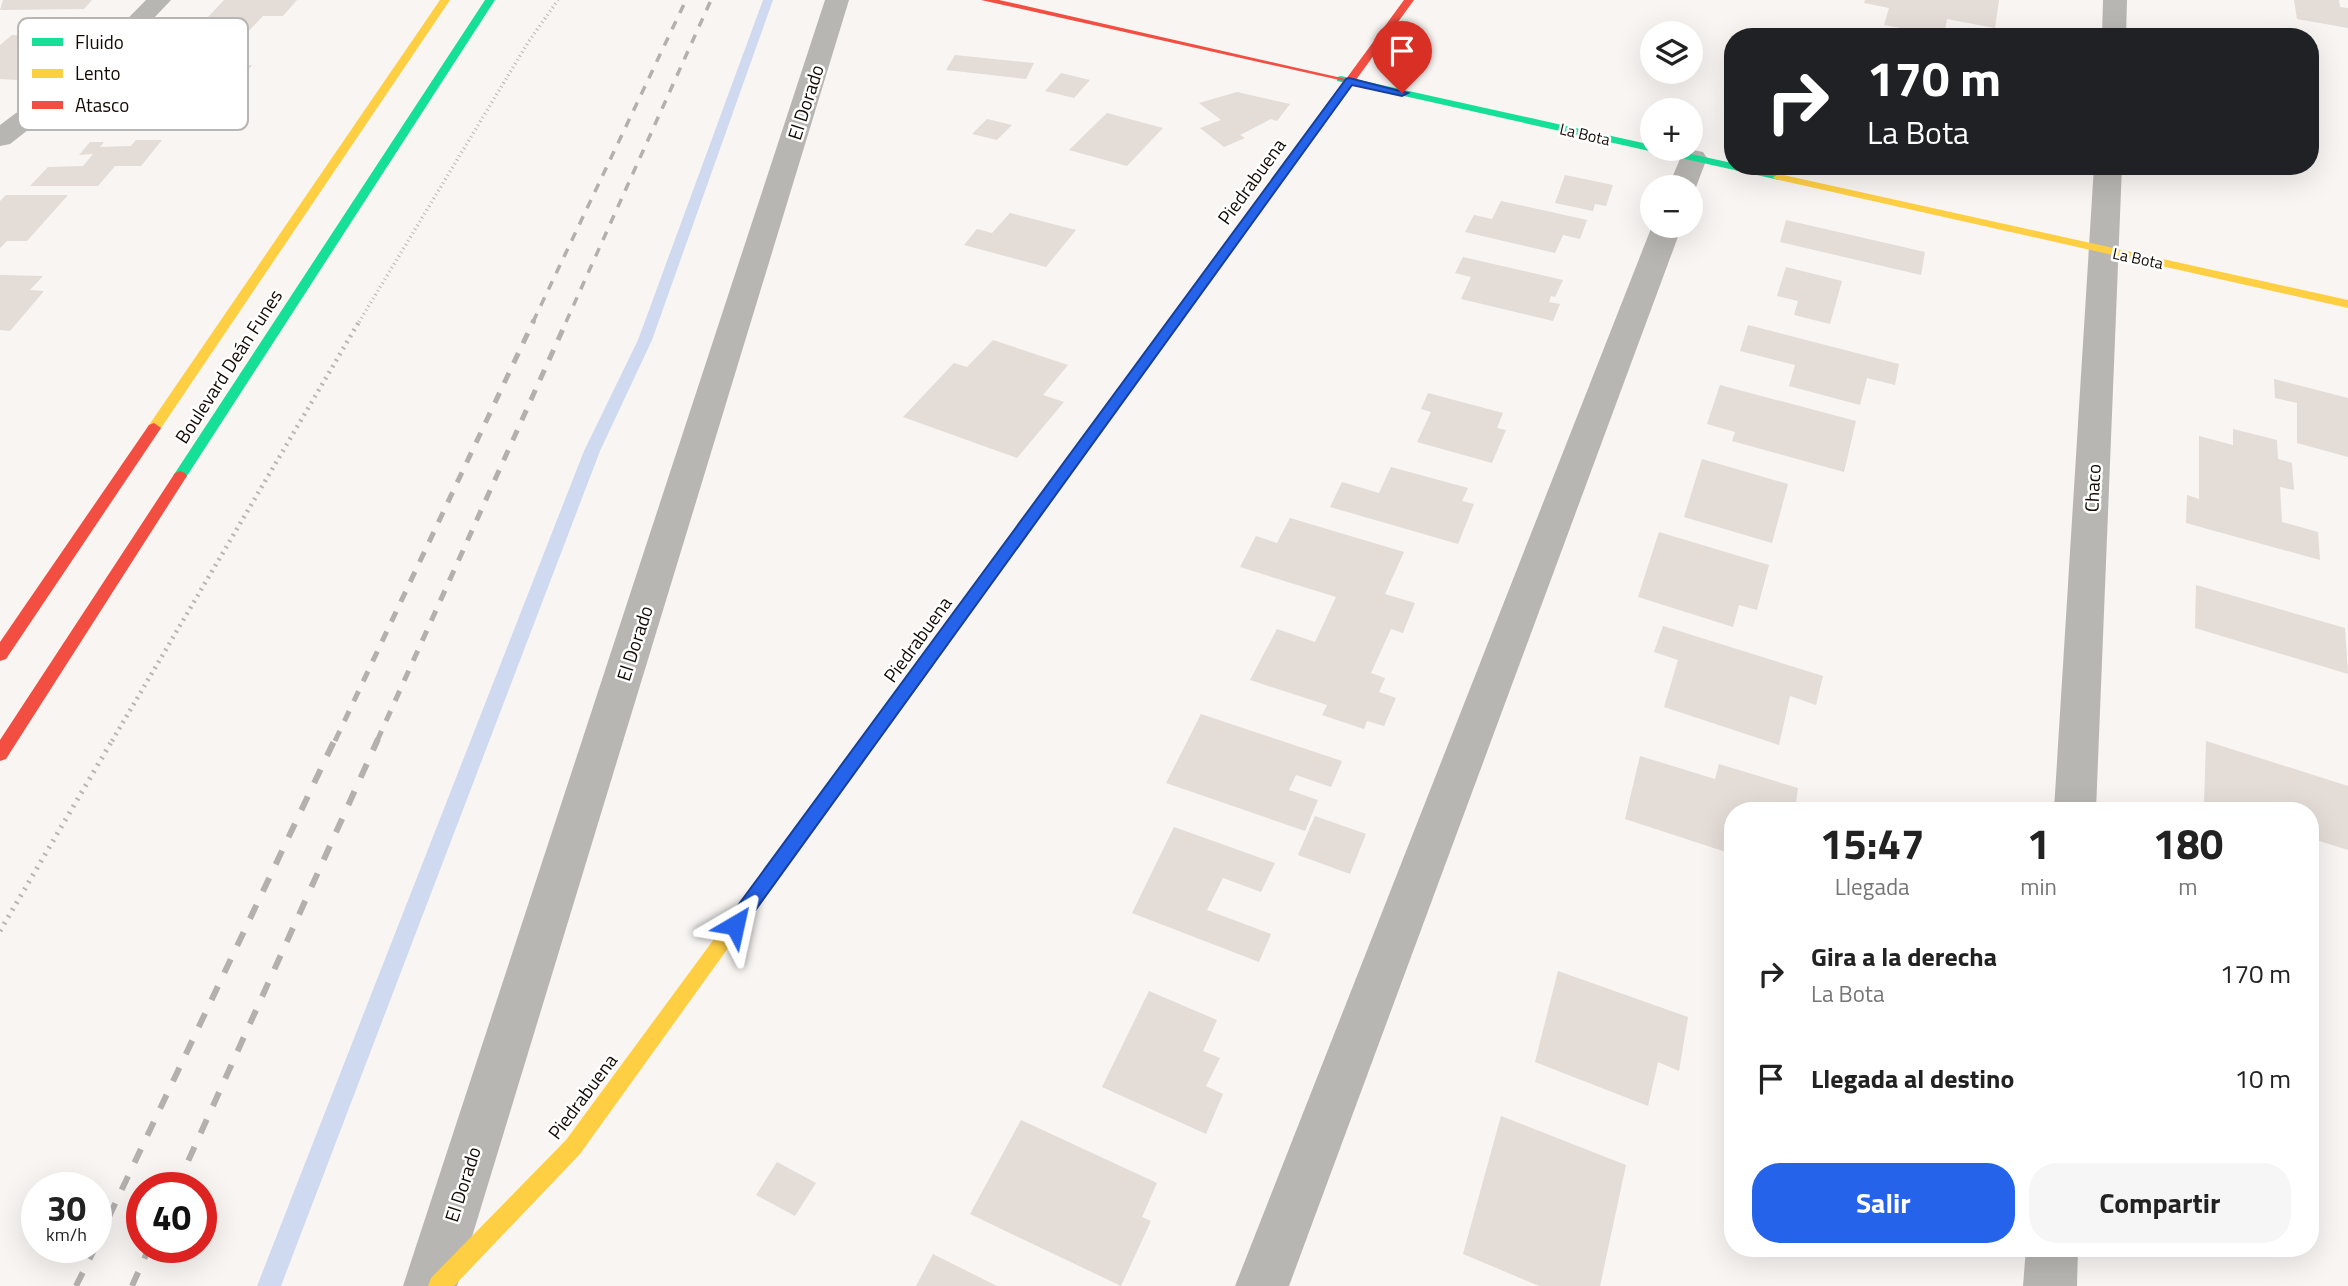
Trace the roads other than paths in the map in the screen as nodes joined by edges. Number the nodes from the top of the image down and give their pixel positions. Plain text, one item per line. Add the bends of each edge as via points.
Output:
1 (159, 0) edge
2 (445, 0) edge
3 (490, 0) edge
4 (837, 0) edge
5 (986, 0) edge
6 (1409, 0) edge
7 (2115, 0) edge
8 (142, 18) edge
9 (2114, 28) edge
10 (1349, 81) junction
11 (18, 124) edge
12 (0, 138) edge
13 (1640, 146) edge
14 (1703, 160) edge
15 (1724, 165) edge
16 (1768, 175) edge
17 (2108, 175) edge
18 (1662, 238) edge
19 (2105, 251) junction
20 (2348, 304) edge
21 (0, 656) edge
22 (0, 754) edge
23 (2075, 802) edge
24 (2052, 1257) edge
25 (430, 1286) edge
26 (439, 1286) edge
27 (1262, 1286) edge
28 (2050, 1286) edge

1 - 8 street
2 - 21 street, Boulevard Deán Funes
3 - 22 street, Boulevard Deán Funes
4 - 25 street, El Dorado
5 - 10 street, La Bota
6 - 10 street, Piedrabuena
7 - 9 street
10 - 13 street, La Bota
10 - 26 street, Piedrabuena via 573,1147
11 - 12 street
14 - 15 street, La Bota
16 - 19 street, La Bota
17 - 19 street, Chaco
18 - 27 street
19 - 20 street, La Bota
19 - 23 street, Chaco
24 - 28 street

